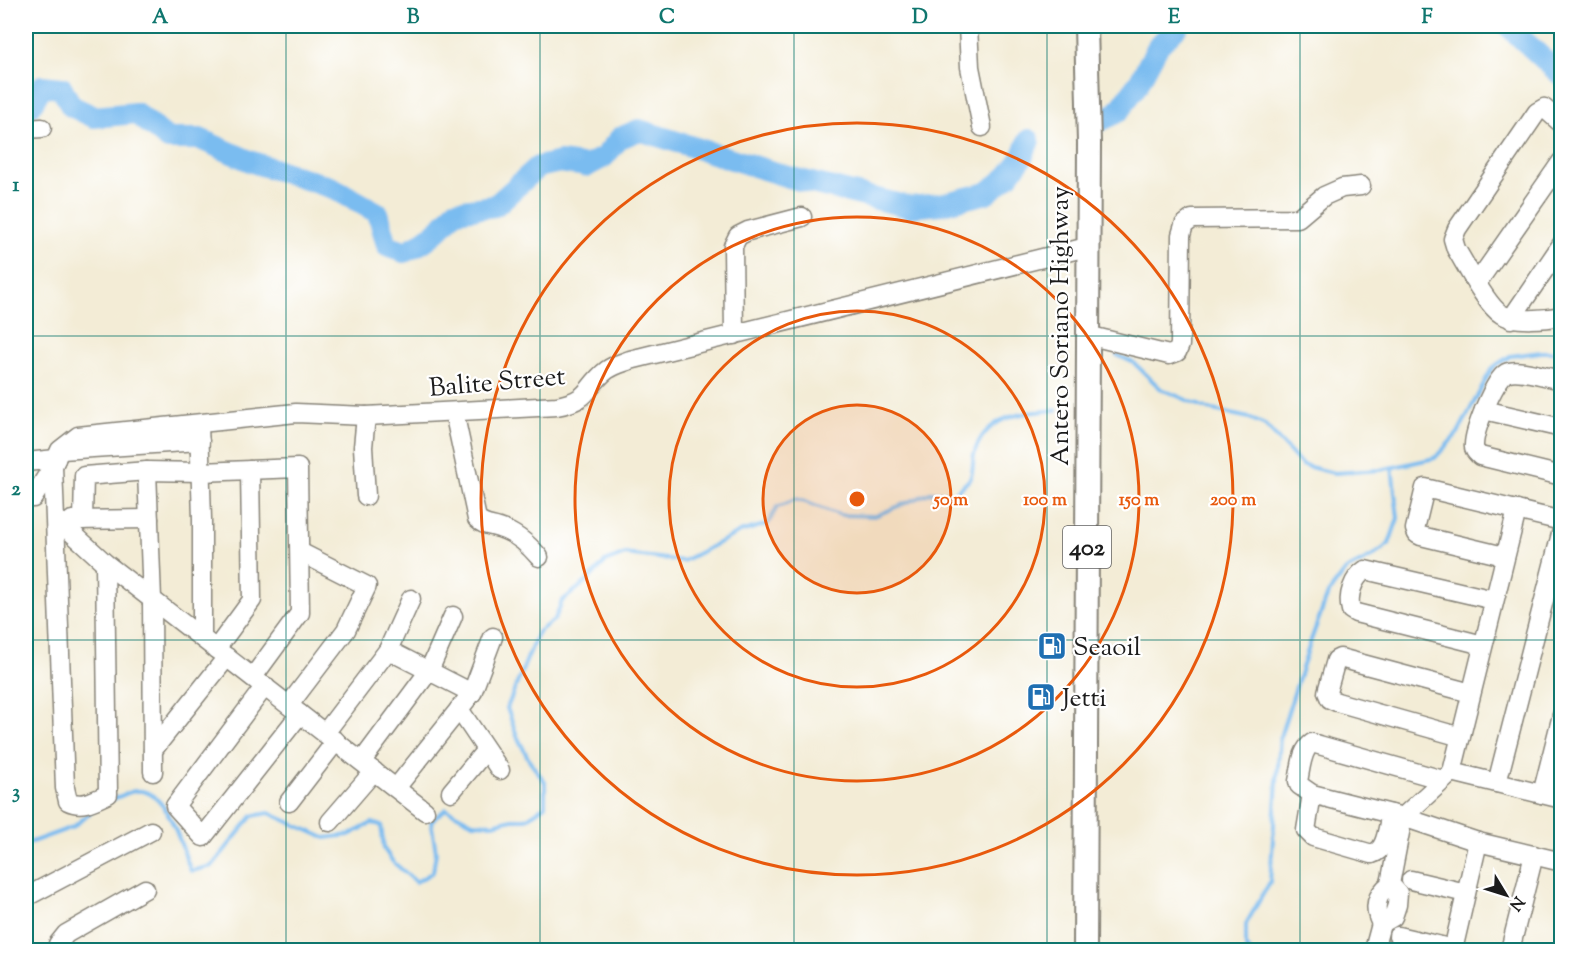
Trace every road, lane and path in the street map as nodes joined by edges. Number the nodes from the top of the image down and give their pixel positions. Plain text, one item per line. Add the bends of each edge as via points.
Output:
1 (968, 26) edge
2 (1086, 26) edge
3 (1562, 124) edge
4 (982, 127) dead end
5 (1562, 161) edge
6 (1361, 186) dead end
7 (802, 217) dead end
8 (1562, 244) edge
9 (1087, 247) junction
10 (1477, 283) junction
11 (1562, 316) edge
12 (1511, 319) junction
13 (734, 335) junction
14 (1087, 335) junction
15 (1562, 380) edge
16 (1484, 410) junction
17 (454, 412) junction
18 (366, 416) junction
19 (1562, 428) edge
20 (199, 432) junction
21 (56, 458) junction
22 (26, 462) edge
23 (250, 470) junction
24 (147, 471) junction
25 (201, 472) junction
26 (1562, 477) edge
27 (366, 496) dead end
28 (26, 498) edge
29 (1517, 510) junction
30 (149, 519) junction
31 (83, 520) junction
32 (57, 521) junction
33 (1562, 521) edge
34 (1562, 530) edge
35 (300, 552) junction
36 (1504, 556) junction
37 (539, 557) dead end
38 (105, 563) junction
39 (152, 599) junction
40 (411, 599) dead end
41 (1494, 600) junction
42 (453, 616) dead end
43 (493, 637) dead end
44 (1483, 645) junction
45 (215, 648) junction
46 (388, 650) junction
47 (429, 671) junction
48 (259, 682) junction
49 (471, 693) junction
50 (1472, 693) junction
51 (459, 709) junction
52 (295, 710) junction
53 (1562, 715) edge
54 (330, 737) junction
55 (1461, 737) junction
56 (153, 750) junction
57 (486, 750) junction
58 (368, 766) junction
59 (500, 770) dead end
60 (153, 772) dead end
61 (1448, 776) junction
62 (1497, 783) junction
63 (396, 788) junction
64 (451, 792) dead end
65 (1312, 794) junction
66 (1542, 794) junction
67 (1562, 799) edge
68 (289, 802) dead end
69 (425, 811) dead end
70 (1397, 816) junction
71 (330, 822) dead end
72 (151, 831) dead end
73 (1478, 842) junction
74 (1534, 855) junction
75 (1562, 862) edge
76 (1411, 880) dead end
77 (145, 889) dead end
78 (1466, 893) junction
79 (26, 897) edge
80 (1398, 936) dead end
81 (1454, 950) edge
82 (57, 951) edge
83 (1085, 951) edge
84 (1374, 951) edge
85 (1509, 951) edge

1 - 4 street via 968,52
2 - 9 main road, Antero Soriano Highway / 402
3 - 10 street via 1544,108 1537,112 1457,230 1456,249
5 - 10 street
6 - 14 street via 1342,188 1324,196 1298,218 1192,219 1184,225 1177,352 1169,355
7 - 13 street via 738,236 734,246
8 - 12 street
9 - 13 street, Balite Street
9 - 14 main road, Antero Soriano Highway / 402
10 - 12 street via 1499,314
11 - 12 street
13 - 17 street, Balite Street via 615,365 575,403
14 - 83 main road, Antero Soriano Highway / 402
15 - 16 street via 1515,371 1505,374 1496,383
16 - 19 street
16 - 26 street via 1473,446 1475,452
17 - 18 street, Balite Street
17 - 37 street via 477,519 482,525 524,540
18 - 20 street, Balite Street via 296,413
18 - 27 street
20 - 21 street, Balite Street via 78,436
20 - 25 street
21 - 22 street
21 - 28 street, Balite Street via 33,498
21 - 32 street
23 - 25 street
23 - 35 street via 298,468
23 - 45 street via 252,600
24 - 25 street
24 - 30 street
24 - 31 street via 84,476
25 - 45 street
29 - 33 street
29 - 36 street
29 - 36 street via 1431,488 1425,488 1422,494 1417,534
30 - 31 street
30 - 39 street
31 - 32 street
32 - 38 street
32 - 38 street via 65,788 68,801 74,804 85,804 108,794
34 - 62 street
35 - 48 street via 300,613
35 - 52 street via 368,586 346,630
36 - 41 street
38 - 39 street
39 - 45 street
39 - 56 street
40 - 46 street
41 - 44 street
41 - 44 street via 1365,570 1358,574 1349,602 1356,613
42 - 47 street
43 - 49 street
44 - 50 street
45 - 48 street
45 - 56 street
46 - 47 street
46 - 54 street
47 - 49 street
47 - 58 street
48 - 52 street
48 - 52 street via 175,806 203,837
49 - 51 street
50 - 55 street
50 - 55 street via 1340,658 1333,666 1327,692 1330,699
51 - 57 street
51 - 63 street
52 - 54 street
53 - 66 street
54 - 58 street
54 - 68 street
55 - 61 street
56 - 60 street
57 - 59 street
57 - 64 street
58 - 63 street
58 - 71 street
61 - 62 street
61 - 65 street via 1312,743 1306,746 1298,781
61 - 70 street
62 - 66 street
63 - 69 street
65 - 70 street
65 - 70 street via 1308,834 1372,854 1382,848
66 - 67 street
70 - 73 street
70 - 84 street via 1390,884 1398,893 1397,905 1393,917 1381,924
72 - 79 street
73 - 74 street
73 - 78 street
74 - 75 street
74 - 85 street
76 - 78 street
77 - 82 street via 66,934
78 - 81 street
80 - 81 street

